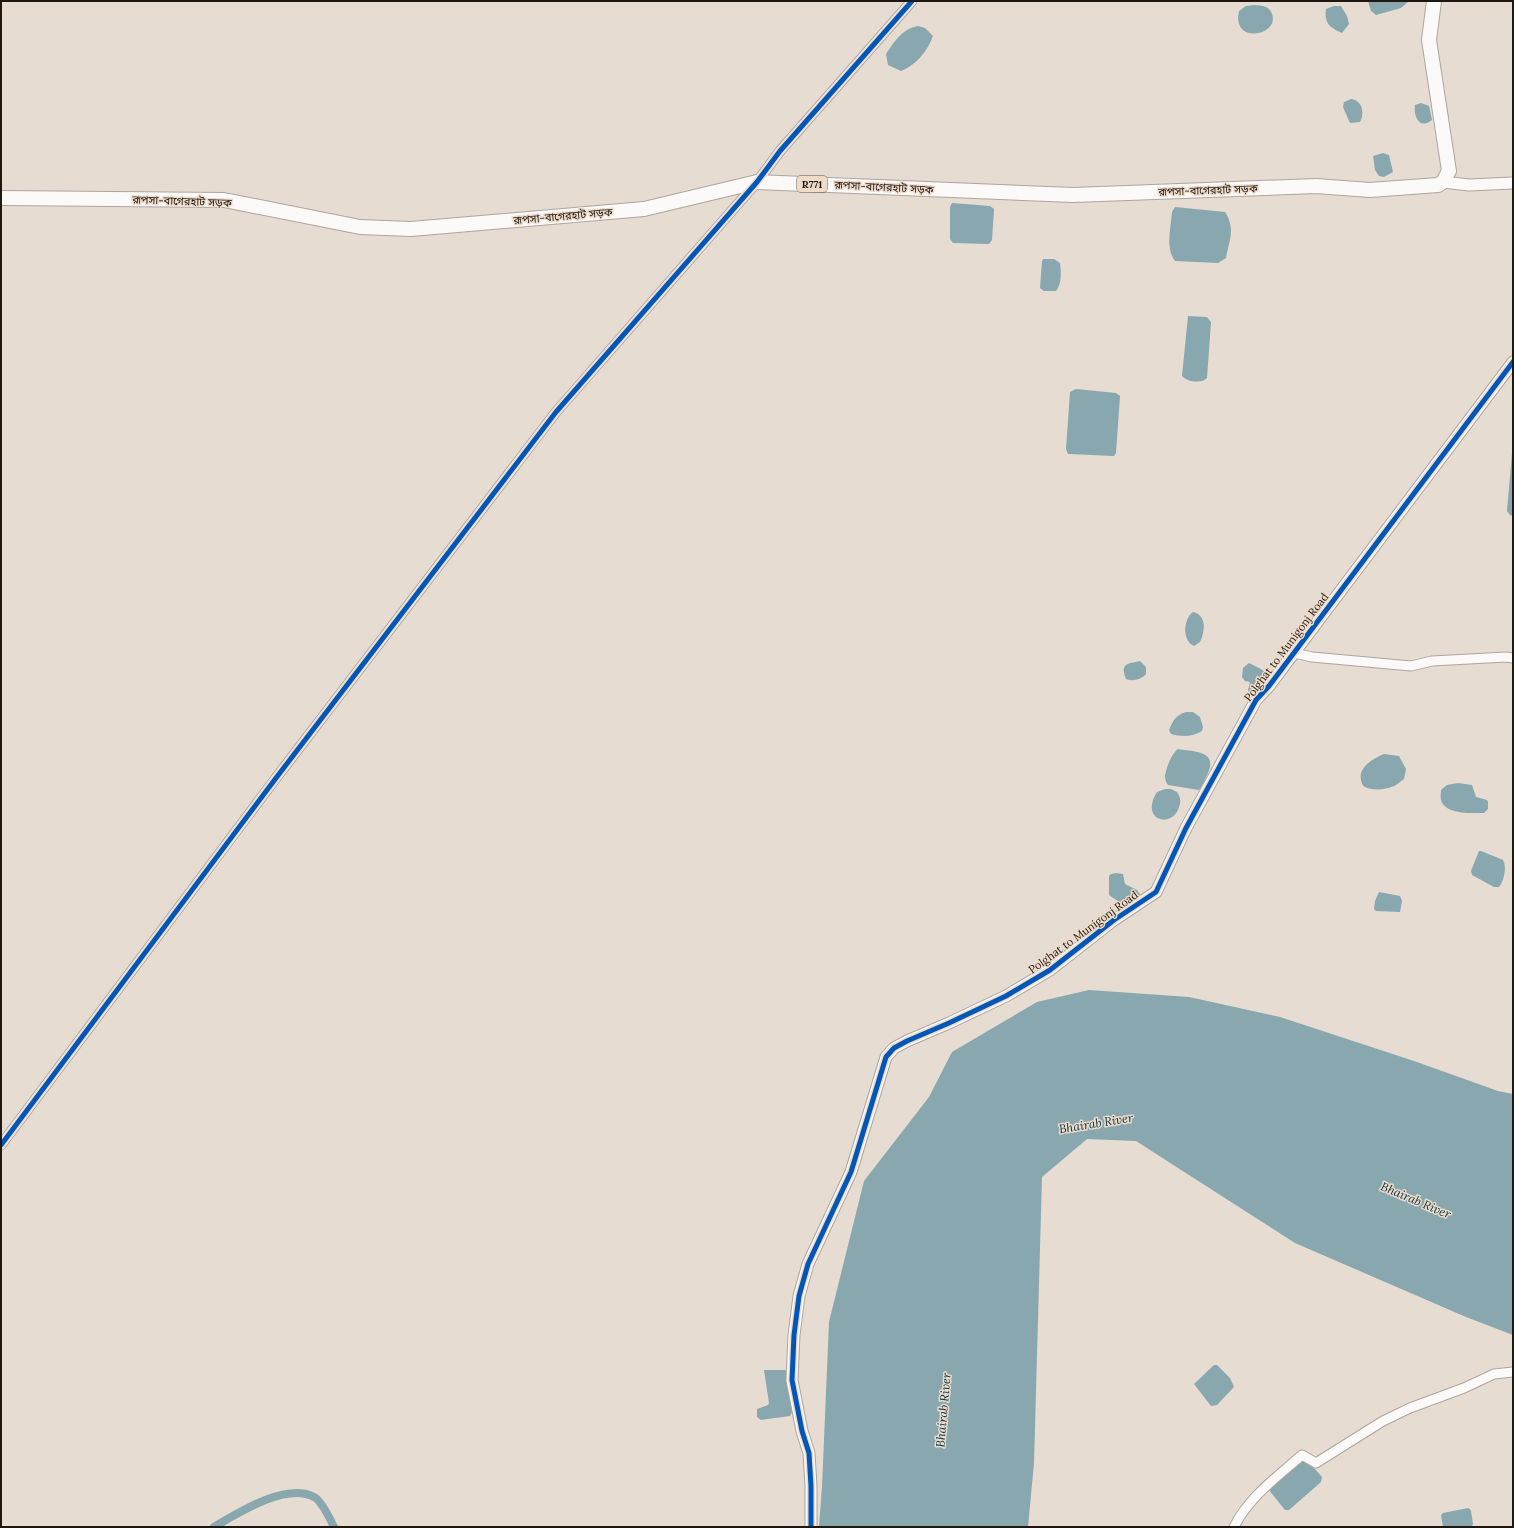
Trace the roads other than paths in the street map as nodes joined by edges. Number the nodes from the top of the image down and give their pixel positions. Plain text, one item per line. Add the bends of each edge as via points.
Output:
1 (912, 1) edge
2 (1434, 1) edge
3 (757, 182) junction
4 (1444, 182) junction
5 (1513, 183) edge
6 (1, 198) edge
7 (1513, 362) edge
8 (1294, 652) junction
9 (1513, 658) edge
10 (1, 1145) edge
11 (1513, 1372) edge
12 (811, 1527) edge
13 (1234, 1527) edge

1 - 3 street via 780,151
2 - 4 main road via 1429,40 1449,171
3 - 4 main road, রূপসা-বাগেরহাট সড়ক / R771 via 1073,195 1316,186 1370,190 1438,185
3 - 6 main road, রূপসা-বাগেরহাট সড়ক / R771 via 644,209 411,229 360,227 224,200
3 - 10 street via 556,412 276,778
4 - 5 street via 1469,185
7 - 8 street, Polghat to Munigonj Road
8 - 9 street via 1312,657 1411,666 1432,661
8 - 12 street, Polghat to Munigonj Road via 1256,700 1193,816 1156,892 1114,920 1050,970 1006,996 894,1048 886,1057 851,1172 808,1264 798,1296 792,1380 809,1453
11 - 13 street via 1494,1374 1410,1408 1316,1463 1302,1455 1247,1506

